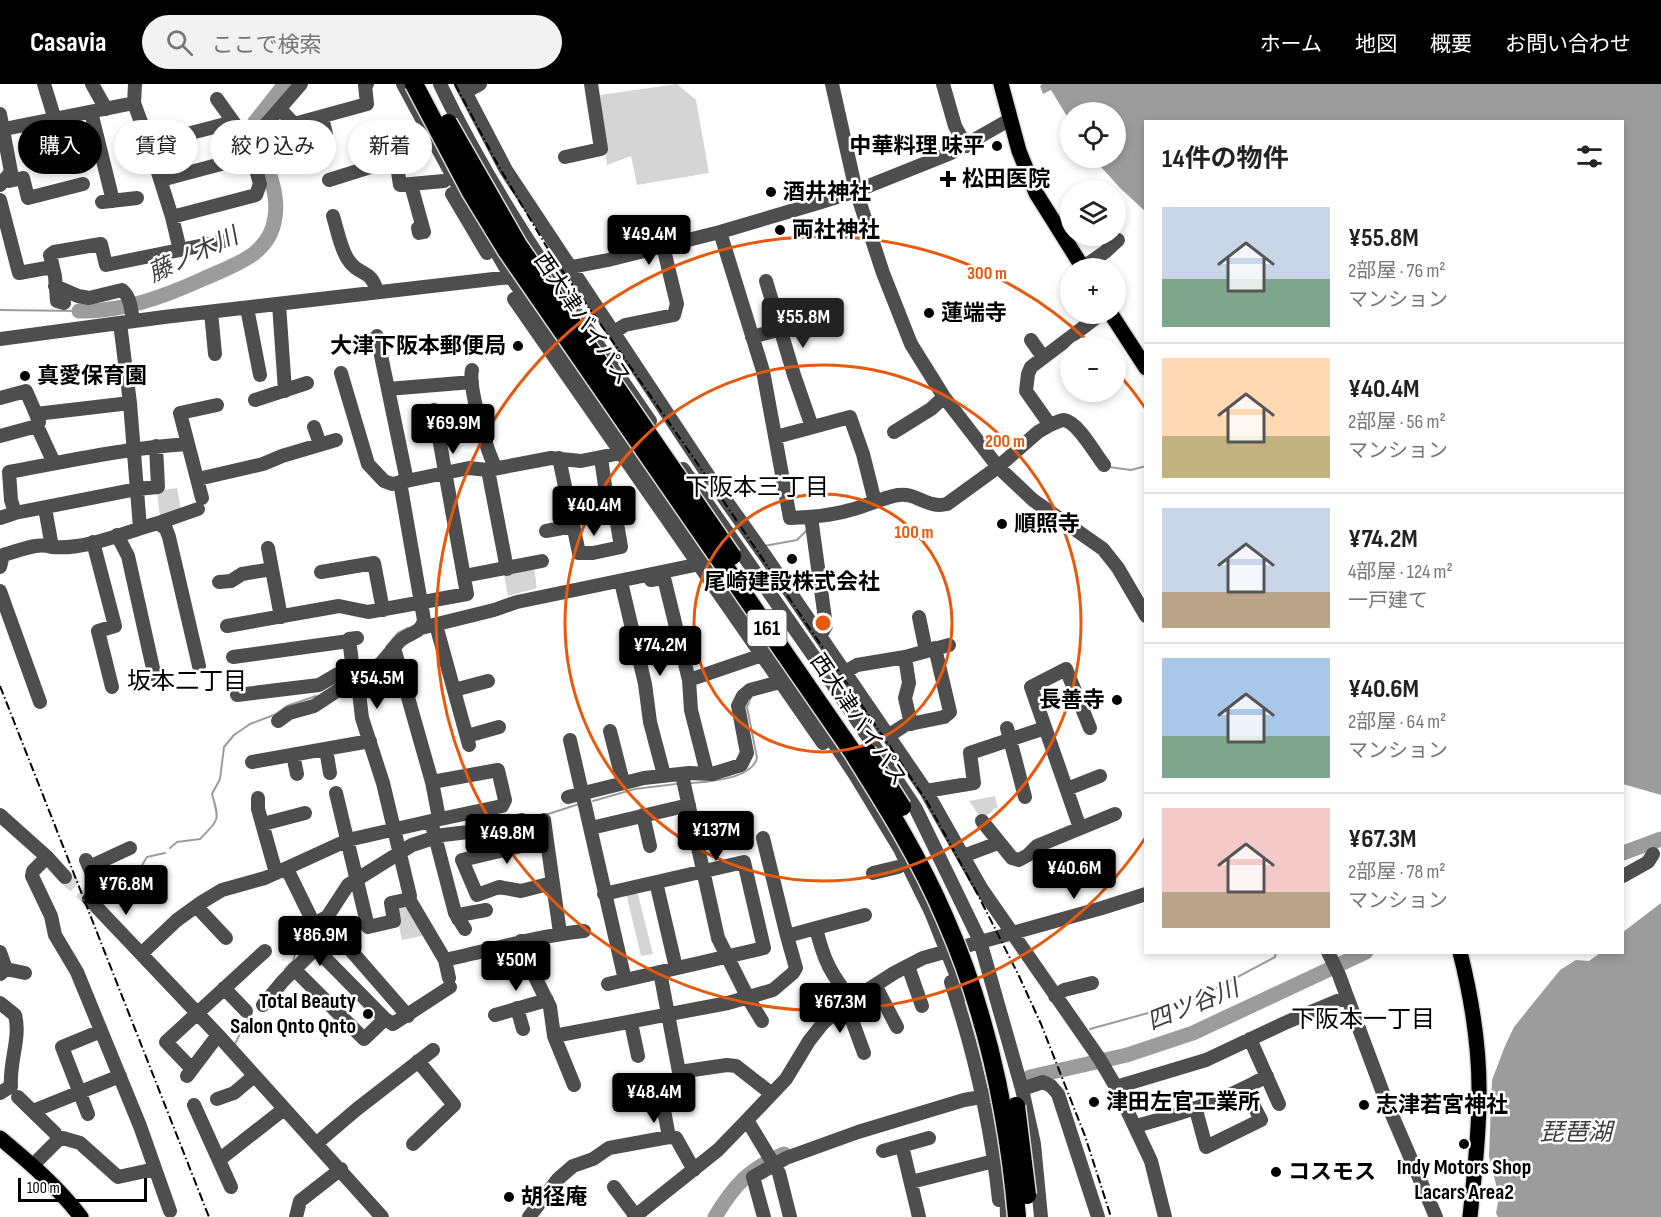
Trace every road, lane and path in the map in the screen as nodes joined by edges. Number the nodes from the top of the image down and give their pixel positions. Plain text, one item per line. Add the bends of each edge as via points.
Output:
1 (44, 84) edge
2 (92, 84) edge
3 (135, 84) edge
4 (301, 84) edge
5 (367, 84) edge
6 (393, 84) edge
7 (403, 84) edge
8 (414, 84) edge
9 (428, 84) edge
10 (441, 84) edge
11 (480, 84) edge
12 (591, 84) edge
13 (832, 84) edge
14 (943, 84) edge
15 (1000, 84) edge
16 (463, 88) edge
17 (217, 99) dead end
18 (134, 103) junction
19 (106, 109) junction
20 (280, 109) junction
21 (91, 112) junction
22 (0, 114) edge
23 (322, 117) junction
24 (56, 120) joint
25 (140, 120) edge
26 (232, 120) edge
27 (271, 120) edge
28 (323, 120) edge
29 (414, 120) edge
30 (415, 120) edge
31 (1009, 120) junction
32 (18, 126) edge
33 (1, 129) edge
34 (966, 146) junction
35 (432, 153) edge
36 (432, 155) edge
37 (565, 157) dead end
38 (210, 161) edge
39 (159, 174) edge
40 (258, 174) edge
41 (349, 174) edge
42 (398, 174) edge
43 (161, 180) junction
44 (329, 180) dead end
45 (444, 181) junction
46 (3, 182) edge
47 (83, 184) dead end
48 (411, 184) junction
49 (856, 190) junction
50 (137, 198) dead end
51 (0, 200) edge
52 (333, 216) dead end
53 (172, 217) junction
54 (467, 217) junction
55 (3, 228) edge
56 (418, 228) dead end
57 (720, 232) junction
58 (225, 239) dead end
59 (663, 246) junction
60 (1112, 246) edge
61 (180, 250) junction
62 (487, 253) dead end
63 (1076, 258) edge
64 (1096, 258) edge
65 (52, 267) junction
66 (570, 267) junction
67 (549, 273) junction
68 (512, 277) junction
69 (766, 281) dead end
70 (55, 286) junction
71 (377, 292) junction
72 (514, 299) dead end
73 (64, 303) dead end
74 (279, 304) junction
75 (247, 308) junction
76 (211, 312) junction
77 (128, 313) junction
78 (530, 314) junction
79 (604, 319) junction
80 (1088, 324) edge
81 (1117, 324) edge
82 (586, 328) junction
83 (782, 329) junction
84 (613, 333) junction
85 (377, 336) dead end
86 (752, 337) junction
87 (0, 339) edge
88 (1031, 340) dead end
89 (555, 349) junction
90 (215, 354) dead end
91 (1043, 357) junction
92 (1144, 365) edge
93 (341, 373) dead end
94 (260, 375) dead end
95 (574, 376) junction
96 (307, 383) dead end
97 (388, 389) junction
98 (285, 391) junction
99 (944, 397) junction
100 (0, 398) edge
101 (255, 400) dead end
102 (130, 403) junction
103 (217, 405) dead end
104 (434, 410) dead end
105 (37, 420) junction
106 (1050, 425) junction
107 (314, 427) dead end
108 (812, 427) junction
109 (894, 432) dead end
110 (0, 436) edge
111 (776, 437) junction
112 (336, 440) dead end
113 (188, 444) junction
114 (320, 444) junction
115 (156, 446) junction
116 (133, 449) junction
117 (621, 453) junction
118 (559, 458) junction
119 (601, 458) junction
120 (54, 463) junction
121 (1104, 465) dead end
122 (998, 467) junction
123 (492, 469) junction
124 (4, 471) edge
125 (444, 473) junction
126 (198, 479) junction
127 (403, 481) junction
128 (137, 489) junction
129 (875, 502) junction
130 (45, 507) junction
131 (15, 513) junction
132 (812, 517) junction
133 (0, 518) edge
134 (158, 523) junction
135 (573, 526) junction
136 (141, 528) junction
137 (546, 531) dead end
138 (117, 535) junction
139 (93, 542) junction
140 (52, 547) junction
141 (268, 548) dead end
142 (762, 551) junction
143 (743, 555) junction
144 (542, 561) dead end
145 (700, 564) junction
146 (0, 567) edge
147 (507, 568) junction
148 (272, 569) junction
149 (321, 572) dead end
150 (464, 576) junction
151 (714, 577) junction
152 (219, 582) dead end
153 (0, 591) edge
154 (422, 601) junction
155 (383, 610) junction
156 (1144, 613) edge
157 (281, 616) junction
158 (919, 617) dead end
159 (474, 621) dead end
160 (227, 626) dead end
161 (422, 628) junction
162 (437, 628) junction
163 (820, 636) junction
164 (394, 648) junction
165 (937, 648) junction
166 (762, 655) junction
167 (232, 657) dead end
168 (905, 657) junction
169 (199, 666) dead end
170 (841, 666) junction
171 (824, 671) junction
172 (154, 676) dead end
173 (689, 680) junction
174 (488, 681) dead end
175 (780, 681) junction
176 (358, 684) junction
177 (319, 685) junction
178 (112, 687) dead end
179 (454, 690) junction
180 (794, 692) junction
181 (237, 695) dead end
182 (326, 699) junction
183 (40, 702) dead end
184 (278, 721) dead end
185 (911, 723) junction
186 (500, 727) dead end
187 (1045, 728) junction
188 (1090, 728) dead end
189 (610, 731) dead end
190 (1008, 734) junction
191 (888, 736) junction
192 (570, 740) dead end
193 (370, 741) junction
194 (326, 749) junction
195 (293, 755) junction
196 (252, 762) dead end
197 (707, 773) junction
198 (297, 774) dead end
199 (330, 774) dead end
200 (682, 774) junction
201 (664, 775) junction
202 (1100, 776) dead end
203 (432, 782) junction
204 (623, 782) junction
205 (1067, 789) junction
206 (926, 791) junction
207 (336, 793) dead end
208 (584, 794) junction
209 (568, 797) dead end
210 (1025, 797) dead end
211 (258, 798) dead end
212 (689, 805) junction
213 (305, 813) dead end
214 (1115, 814) dead end
215 (0, 815) edge
216 (643, 815) junction
217 (435, 819) junction
218 (522, 820) dead end
219 (544, 820) dead end
220 (982, 821) dead end
221 (263, 824) junction
222 (591, 828) junction
223 (1080, 828) junction
224 (394, 829) junction
225 (435, 837) junction
226 (763, 838) dead end
227 (348, 840) junction
228 (546, 840) junction
229 (998, 843) junction
230 (650, 846) dead end
231 (130, 848) dead end
232 (399, 853) junction
233 (1653, 854) dead end
234 (963, 856) junction
235 (47, 857) junction
236 (898, 867) junction
237 (281, 871) junction
238 (702, 872) junction
239 (873, 873) dead end
240 (1624, 875) edge
241 (65, 877) tunnel mouth
242 (357, 880) junction
243 (656, 882) junction
244 (552, 883) junction
245 (604, 894) junction
246 (1144, 895) edge
247 (409, 899) junction
248 (479, 903) dead end
249 (196, 906) junction
250 (928, 914) junction
251 (856, 916) dead end
252 (314, 924) junction
253 (816, 928) junction
254 (584, 931) dead end
255 (560, 933) junction
256 (1011, 933) junction
257 (787, 936) junction
258 (226, 938) dead end
259 (521, 941) junction
260 (980, 941) junction
261 (350, 943) dead end
262 (935, 943) dead end
263 (316, 949) junction
264 (265, 951) dead end
265 (949, 951) junction
266 (0, 952) edge
267 (141, 954) junction
268 (1460, 954) edge
269 (726, 957) junction
270 (1331, 957) edge
271 (445, 960) junction
272 (908, 966) junction
273 (945, 966) dead end
274 (676, 968) junction
275 (294, 969) junction
276 (3, 971) edge
277 (660, 972) junction
278 (25, 973) dead end
279 (625, 980) junction
280 (1092, 983) dead end
281 (608, 984) dead end
282 (875, 985) junction
283 (225, 988) junction
284 (959, 991) junction
285 (1055, 996) junction
286 (1347, 997) junction
287 (748, 998) junction
288 (547, 1000) junction
289 (849, 1002) junction
290 (0, 1003) edge
291 (263, 1005) dead end
292 (922, 1006) dead end
293 (517, 1008) junction
294 (246, 1011) dead end
295 (198, 1013) junction
296 (495, 1015) dead end
297 (408, 1016) junction
298 (669, 1016) junction
299 (385, 1018) junction
300 (762, 1021) dead end
301 (631, 1023) junction
302 (897, 1027) dead end
303 (523, 1029) dead end
304 (101, 1031) junction
305 (218, 1035) junction
306 (554, 1036) junction
307 (1250, 1039) junction
308 (433, 1050) dead end
309 (864, 1053) dead end
310 (638, 1056) dead end
311 (418, 1061) junction
312 (120, 1076) junction
313 (254, 1076) junction
314 (1267, 1076) junction
315 (574, 1085) dead end
316 (1116, 1087) junction
317 (660, 1089) dead end
318 (1022, 1089) junction
319 (1245, 1089) junction
320 (0, 1093) edge
321 (79, 1093) junction
322 (772, 1094) junction
323 (18, 1097) dead end
324 (988, 1097) junction
325 (217, 1099) dead end
326 (1279, 1104) dead end
327 (194, 1105) dead end
328 (284, 1109) junction
329 (1196, 1110) junction
330 (33, 1111) junction
331 (88, 1114) dead end
332 (747, 1120) junction
333 (1136, 1126) junction
334 (55, 1132) dead end
335 (669, 1137) junction
336 (930, 1137) dead end
337 (317, 1143) junction
338 (413, 1144) dead end
339 (2, 1145) edge
340 (902, 1146) junction
341 (883, 1150) dead end
342 (219, 1160) junction
343 (771, 1161) junction
344 (994, 1161) junction
345 (33, 1165) junction
346 (155, 1169) junction
347 (341, 1169) junction
348 (694, 1170) junction
349 (911, 1182) junction
350 (232, 1186) dead end
351 (614, 1187) dead end
352 (170, 1211) dead end
353 (635, 1216) edge
354 (81, 1217) edge
355 (296, 1217) edge
356 (382, 1217) edge
357 (528, 1217) edge
358 (764, 1217) edge
359 (790, 1217) edge
360 (919, 1217) edge
361 (1001, 1217) edge
362 (1007, 1217) edge
363 (1017, 1217) edge
364 (1029, 1217) edge
365 (1041, 1217) edge
366 (1098, 1217) edge
367 (1165, 1217) edge
368 (1436, 1217) edge
369 (1470, 1217) edge

1 - 24 street
2 - 19 street
3 - 18 street
4 - 20 street
5 - 23 street via 367,104
6 - 29 street
7 - 30 street
8 - 363 highway, 西大津バイパス / 161, bridge via 507,251 852,751 924,872 963,961 992,1056 1009,1143
9 - 364 highway, 西大津バイパス / 161, bridge via 518,245 862,744 935,867 974,956 998,1032 1022,1141
10 - 67 street via 463,132
11 - 16 street
12 - 37 street via 602,149
13 - 49 street
14 - 34 street via 955,126
15 - 31 main road
16 - 66 street via 506,170
17 - 26 street
18 - 19 street
18 - 25 street
19 - 21 street
20 - 23 street via 294,124
20 - 27 street
21 - 24 street
21 - 50 street via 108,202
22 - 33 street
23 - 28 street
31 - 34 street
31 - 63 main road via 1036,193
32 - 33 street
33 - 46 street via 11,172
34 - 49 street
35 - 54 street
36 - 45 street
38 - 43 street
39 - 43 street
40 - 53 street via 256,195
41 - 44 street
42 - 48 street via 400,185
43 - 53 street
45 - 48 street
45 - 54 street
46 - 47 street via 23,178 28,198
48 - 56 street via 424,232 419,233
49 - 57 street
49 - 99 street via 898,315
51 - 55 street
52 - 71 street via 346,256 358,271 371,276
53 - 61 street
54 - 62 street
54 - 68 street
55 - 65 street via 19,273
57 - 59 street
57 - 86 street
58 - 61 street
59 - 66 street
59 - 84 street via 677,304 674,315 625,325
60 - 64 street
61 - 65 street via 106,265 101,244 54,252 50,255
65 - 70 street
66 - 67 street
66 - 79 street
67 - 68 street
67 - 82 street
68 - 71 street
68 - 78 street
69 - 83 street
70 - 73 street via 57,301
70 - 77 street via 89,298 123,290
71 - 74 street
72 - 78 street
74 - 75 street
74 - 98 street
75 - 76 street
75 - 94 street
76 - 77 street
76 - 90 street
77 - 87 street
77 - 102 street
78 - 89 street
79 - 82 street
79 - 84 street
80 - 91 street
81 - 92 main road
82 - 89 street
82 - 143 street
83 - 86 street
83 - 108 street
84 - 142 street
85 - 97 street
86 - 111 street
88 - 91 street
89 - 95 street
91 - 106 street via 1031,367 1026,390
93 - 127 street via 368,464 384,481
95 - 117 street
95 - 151 street
96 - 98 street
97 - 123 street via 472,376
97 - 127 street
98 - 101 street
99 - 109 street
99 - 122 street
100 - 105 street via 26,391
102 - 105 street
102 - 116 street
103 - 113 street via 180,413
104 - 125 street
105 - 110 street
105 - 120 street
106 - 121 street via 1067,421
106 - 122 street
107 - 114 street
108 - 111 street
108 - 129 street via 850,417
111 - 132 street via 790,518
112 - 114 street
113 - 115 street
113 - 126 street
114 - 126 street via 262,465
115 - 116 street
115 - 128 street via 158,487
116 - 120 street
116 - 128 street
117 - 119 street
117 - 145 street
118 - 119 street
118 - 123 street
118 - 135 street
119 - 135 street via 609,513 617,523 621,547 579,553
120 - 124 street
122 - 129 street via 938,507 911,495
122 - 156 street via 1033,500 1103,549
123 - 125 street
123 - 147 street
124 - 131 street
125 - 127 street
125 - 150 street
126 - 134 street via 200,504
127 - 154 street
128 - 130 street
128 - 136 street
129 - 132 street
130 - 131 street
130 - 140 street
131 - 133 street
132 - 163 street via 826,626
134 - 136 street
134 - 169 street via 169,537
135 - 137 street
136 - 138 street
138 - 139 street
138 - 172 street via 128,556
139 - 140 street
139 - 178 street via 115,626 98,631
140 - 146 street via 34,546 3,555
141 - 148 street
142 - 143 street
142 - 163 street
143 - 151 street
143 - 171 street
144 - 147 street
145 - 151 street
145 - 162 street via 517,602
147 - 150 street
148 - 152 street
148 - 157 street
149 - 155 street via 374,563
150 - 154 street via 467,594
151 - 166 street
151 - 180 street
153 - 183 street
154 - 155 street
154 - 161 street
155 - 157 street via 368,612 339,606
157 - 160 street
158 - 165 street
159 - 162 street
161 - 162 street
161 - 164 street
162 - 179 street
163 - 170 street
164 - 176 street
164 - 203 street
165 - 168 street
165 - 185 street via 952,689 951,712
166 - 173 street
166 - 175 street
167 - 177 street via 353,639 353,670
168 - 170 street
168 - 185 street via 909,683 905,698
170 - 171 street
170 - 191 street
171 - 180 street
171 - 260 street via 916,809
173 - 197 street via 691,710
173 - 201 street via 664,578 616,588 630,648 645,684
174 - 179 street
175 - 180 street
175 - 197 street via 750,690 738,706 747,753 741,765
176 - 182 street via 340,689
176 - 193 street via 362,718
177 - 181 street
177 - 182 street
179 - 186 street via 468,740
180 - 236 street
180 - 250 street via 854,773 894,839
182 - 184 street
185 - 191 street
187 - 188 street via 1031,687 1066,669
187 - 190 street
187 - 205 street
189 - 204 street
190 - 206 street via 970,753 974,783
190 - 210 street
191 - 206 street
192 - 208 street
193 - 194 street
193 - 224 street
194 - 195 street
194 - 199 street
195 - 196 street
195 - 198 street
197 - 200 street
200 - 201 street
200 - 212 street
201 - 204 street
202 - 205 street
203 - 217 street
203 - 217 street via 498,770 505,800 502,806
204 - 208 street
205 - 223 street
206 - 234 street
207 - 227 street
208 - 209 street
208 - 222 street
211 - 221 street
212 - 216 street
212 - 238 street
213 - 221 street
214 - 223 street
215 - 235 street
216 - 222 street
216 - 230 street
217 - 224 street
217 - 225 street
218 - 225 street
219 - 228 street
220 - 229 street
221 - 237 street
222 - 245 street
223 - 229 street via 1036,846 1019,860
224 - 227 street
224 - 232 street
225 - 232 street
225 - 248 street via 461,924 464,914 486,910
226 - 257 street
227 - 237 street
227 - 242 street
228 - 244 street
228 - 244 street via 462,860 477,895 499,887 521,891
229 - 234 street
231 - 267 street via 88,863 96,883 91,901
232 - 242 street
232 - 247 street
233 - 240 street via 1648,862
234 - 256 street
235 - 241 street
235 - 304 street via 32,876
236 - 239 street
236 - 250 street
237 - 249 street via 222,890
237 - 252 street
238 - 243 street
238 - 269 street
238 - 269 street via 744,862 764,948
242 - 247 street via 368,927 393,921 391,903
242 - 252 street via 343,891 327,917
243 - 245 street
243 - 274 street
244 - 255 street
245 - 279 street
246 - 256 street
247 - 271 street
249 - 258 street
249 - 267 street
250 - 262 street
250 - 265 street
251 - 253 street
252 - 263 street via 326,938
253 - 257 street
253 - 289 street via 826,965
254 - 255 street
255 - 259 street
256 - 260 street
256 - 285 street
257 - 287 street via 793,974 773,990
259 - 271 street
259 - 288 street
260 - 265 street
260 - 318 street
261 - 297 street via 347,946
263 - 275 street
263 - 299 street
264 - 283 street
265 - 272 street
265 - 284 street
266 - 276 street
267 - 295 street
268 - 369 main road via 1472,1009 1479,1096
269 - 274 street
269 - 287 street
270 - 286 street
271 - 297 street via 450,982
272 - 282 street
272 - 292 street
273 - 284 street
274 - 277 street
275 - 291 street
275 - 299 street via 364,1040
276 - 278 street
277 - 279 street
277 - 298 street
279 - 281 street
280 - 285 street
282 - 289 street
282 - 302 street
283 - 294 street
283 - 295 street
284 - 324 street
285 - 316 street
286 - 307 street
286 - 368 street
287 - 298 street
287 - 300 street
288 - 293 street
288 - 306 street
289 - 309 street
289 - 322 street via 824,1022
290 - 320 street via 15,1015 18,1024 11,1086
293 - 296 street
293 - 303 street
295 - 305 street
295 - 305 street via 166,1042 188,1071
297 - 299 street via 393,1024
298 - 301 street
298 - 322 street via 679,1072 736,1066
301 - 306 street
301 - 310 street
304 - 312 street
304 - 321 street via 62,1047
305 - 313 street
306 - 315 street
307 - 314 street
307 - 316 street via 1206,1060
308 - 311 street
311 - 337 street
311 - 338 street via 454,1105
312 - 321 street
312 - 346 street
313 - 325 street via 239,1090
313 - 328 street
314 - 319 street
314 - 326 street
316 - 333 street
317 - 335 street
318 - 365 street via 1034,1144
318 - 366 street via 1043,1082 1058,1094
319 - 329 street
319 - 329 street via 1261,1120 1206,1148
321 - 330 street
321 - 331 street
322 - 332 street
323 - 330 street
324 - 343 street via 964,1100
324 - 344 street
324 - 362 street via 1005,1180
327 - 342 street
328 - 337 street
328 - 342 street
329 - 333 street
330 - 334 street
332 - 343 street
332 - 348 street
333 - 367 street via 1151,1161
335 - 348 street via 676,1138
335 - 357 street via 609,1148 573,1166
336 - 340 street
337 - 347 street
339 - 345 main road
340 - 341 street
340 - 349 street
342 - 350 street
343 - 358 street via 753,1177
343 - 359 street via 779,1173
344 - 349 street
344 - 361 street
345 - 346 street via 63,1138 80,1143 118,1178
345 - 354 main road
346 - 352 street
347 - 355 street via 300,1202
347 - 356 street
348 - 353 street
349 - 360 street
351 - 353 street

